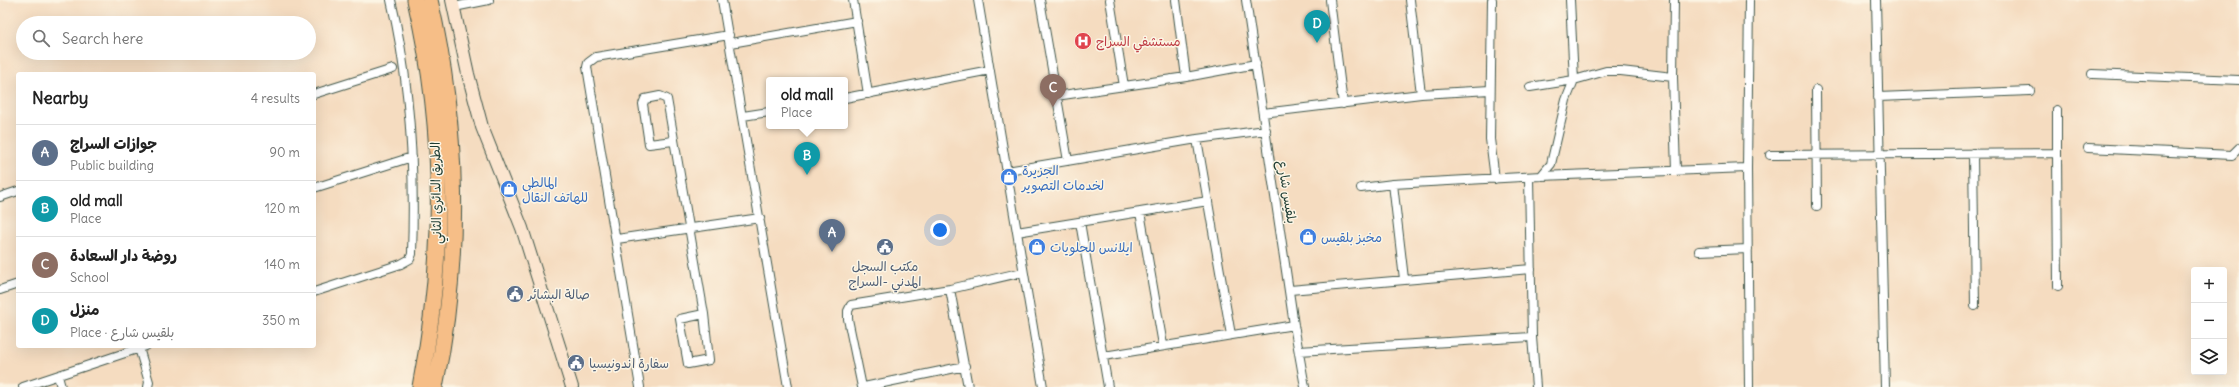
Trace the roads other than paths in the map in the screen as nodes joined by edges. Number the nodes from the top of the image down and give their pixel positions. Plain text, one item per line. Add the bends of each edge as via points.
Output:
1 (391, 0) edge
2 (415, 0) edge
3 (430, 0) edge
4 (489, 0) edge
5 (722, 0) edge
6 (853, 0) edge
7 (978, 0) edge
8 (1040, 0) edge
9 (1110, 0) edge
10 (1176, 0) edge
11 (1246, 0) edge
12 (1330, 0) edge
13 (1410, 0) edge
14 (1492, 0) edge
15 (1570, 0) edge
16 (1674, 0) edge
17 (1749, 0) edge
18 (1876, 0) edge
19 (453, 4) edge
20 (857, 21) junction
21 (730, 39) junction
22 (1256, 64) junction
23 (393, 68) dead end
24 (990, 70) junction
25 (2092, 74) dead end
26 (1186, 77) junction
27 (1673, 77) junction
28 (1574, 80) junction
29 (2239, 80) edge
30 (1124, 86) junction
31 (1530, 87) dead end
32 (1490, 90) junction
33 (1816, 90) dead end
34 (2030, 91) dead end
35 (316, 93) edge
36 (868, 94) junction
37 (1421, 94) junction
38 (1056, 96) junction
39 (848, 97) edge
40 (1878, 97) junction
41 (1342, 104) junction
42 (2057, 110) dead end
43 (766, 112) edge
44 (1263, 113) junction
45 (743, 116) junction
46 (1266, 130) junction
47 (1197, 139) junction
48 (673, 141) junction
49 (2088, 148) dead end
50 (2239, 148) edge
51 (1973, 153) junction
52 (2057, 153) junction
53 (1879, 154) junction
54 (1770, 155) dead end
55 (1816, 155) junction
56 (2235, 156) edge
57 (412, 157) junction
58 (1068, 161) junction
59 (1747, 168) junction
60 (1007, 171) junction
61 (1676, 171) junction
62 (1541, 176) junction
63 (1529, 178) junction
64 (1495, 179) junction
65 (1393, 184) junction
66 (316, 187) edge
67 (1361, 188) dead end
68 (16, 192) edge
69 (0, 197) edge
70 (1208, 201) junction
71 (1817, 206) dead end
72 (1140, 212) junction
73 (760, 218) junction
74 (1080, 222) junction
75 (690, 229) junction
76 (1017, 232) junction
77 (617, 239) junction
78 (1748, 249) junction
79 (1699, 251) dead end
80 (1532, 268) junction
81 (1023, 272) junction
82 (1404, 279) junction
83 (16, 285) edge
84 (2058, 286) dead end
85 (950, 288) junction
86 (0, 290) edge
87 (1290, 290) junction
88 (316, 291) edge
89 (1975, 306) dead end
90 (704, 314) junction
91 (1294, 325) junction
92 (1231, 335) junction
93 (1532, 337) junction
94 (1163, 345) junction
95 (140, 348) edge
96 (143, 348) edge
97 (1299, 351) junction
98 (1104, 356) junction
99 (965, 366) junction
100 (58, 376) junction
101 (23, 387) edge
102 (61, 387) edge
103 (148, 387) edge
104 (420, 387) edge
105 (435, 387) edge
106 (572, 387) edge
107 (640, 387) edge
108 (788, 387) edge
109 (863, 387) edge
110 (968, 387) edge
111 (1043, 387) edge
112 (1108, 387) edge
113 (1304, 387) edge
114 (1536, 387) edge
115 (1749, 387) edge
116 (1885, 387) edge

1 - 57 street via 408,88
2 - 104 highway, الطريق الدائري الثاني via 423,35 434,112 438,179 435,288
3 - 105 highway, الطريق الدائري الثاني via 443,71 453,180 449,294
4 - 19 street
5 - 21 street
6 - 20 street
7 - 24 street
8 - 38 street
9 - 30 street
10 - 26 street
11 - 22 street, بلقيس شارع
12 - 41 street
13 - 37 street
14 - 32 street
15 - 28 street
16 - 27 street
17 - 59 street
18 - 40 street
19 - 106 street via 482,127 522,228
20 - 21 street
20 - 36 street
21 - 45 street
21 - 77 street via 596,57 588,63
22 - 26 street
22 - 44 street, بلقيس شارع
23 - 35 street
24 - 36 street
24 - 60 street
25 - 29 street
26 - 30 street
27 - 28 street via 1606,71
27 - 61 street
28 - 31 street
28 - 62 street via 1566,100 1551,164
30 - 38 street
32 - 37 street
32 - 64 street via 1490,139
33 - 55 street
34 - 40 street
36 - 39 street
37 - 41 street
38 - 58 street
40 - 53 street
41 - 44 street
42 - 52 street
43 - 45 street
44 - 46 street, بلقيس شارع
45 - 73 street
46 - 47 street
46 - 87 street, بلقيس شارع
47 - 58 street
47 - 70 street
48 - 48 street via 649,144 642,104 644,99 660,96 667,99
48 - 75 street
49 - 56 street
50 - 56 street
51 - 52 street
51 - 53 street
51 - 89 street
52 - 84 street
53 - 55 street
53 - 116 street
54 - 55 street
55 - 71 street
57 - 66 street
57 - 88 street via 414,182 410,258 401,264
58 - 60 street
59 - 61 street
59 - 78 street
60 - 76 street
61 - 62 street
62 - 63 street
63 - 64 street
63 - 80 street
64 - 65 street
65 - 67 street
65 - 82 street
68 - 69 street
70 - 72 street
70 - 92 street
72 - 74 street
72 - 94 street
73 - 75 street
73 - 108 street
74 - 76 street
74 - 98 street
75 - 77 street
75 - 90 street
76 - 81 street
77 - 107 street
78 - 79 street
78 - 115 street
80 - 82 street
80 - 93 street
81 - 85 street
81 - 111 street
82 - 87 street
83 - 86 street
85 - 99 street
85 - 109 street via 852,305 848,311 848,319
87 - 91 street, بلقيس شارع
90 - 90 street via 709,360 688,364 680,319
91 - 92 street
91 - 97 street, بلقيس شارع
92 - 94 street
93 - 97 street
93 - 114 street
94 - 98 street
95 - 100 street
96 - 103 street
97 - 113 street, بلقيس شارع
98 - 112 street
99 - 109 street
99 - 110 street
100 - 101 street
100 - 102 street

